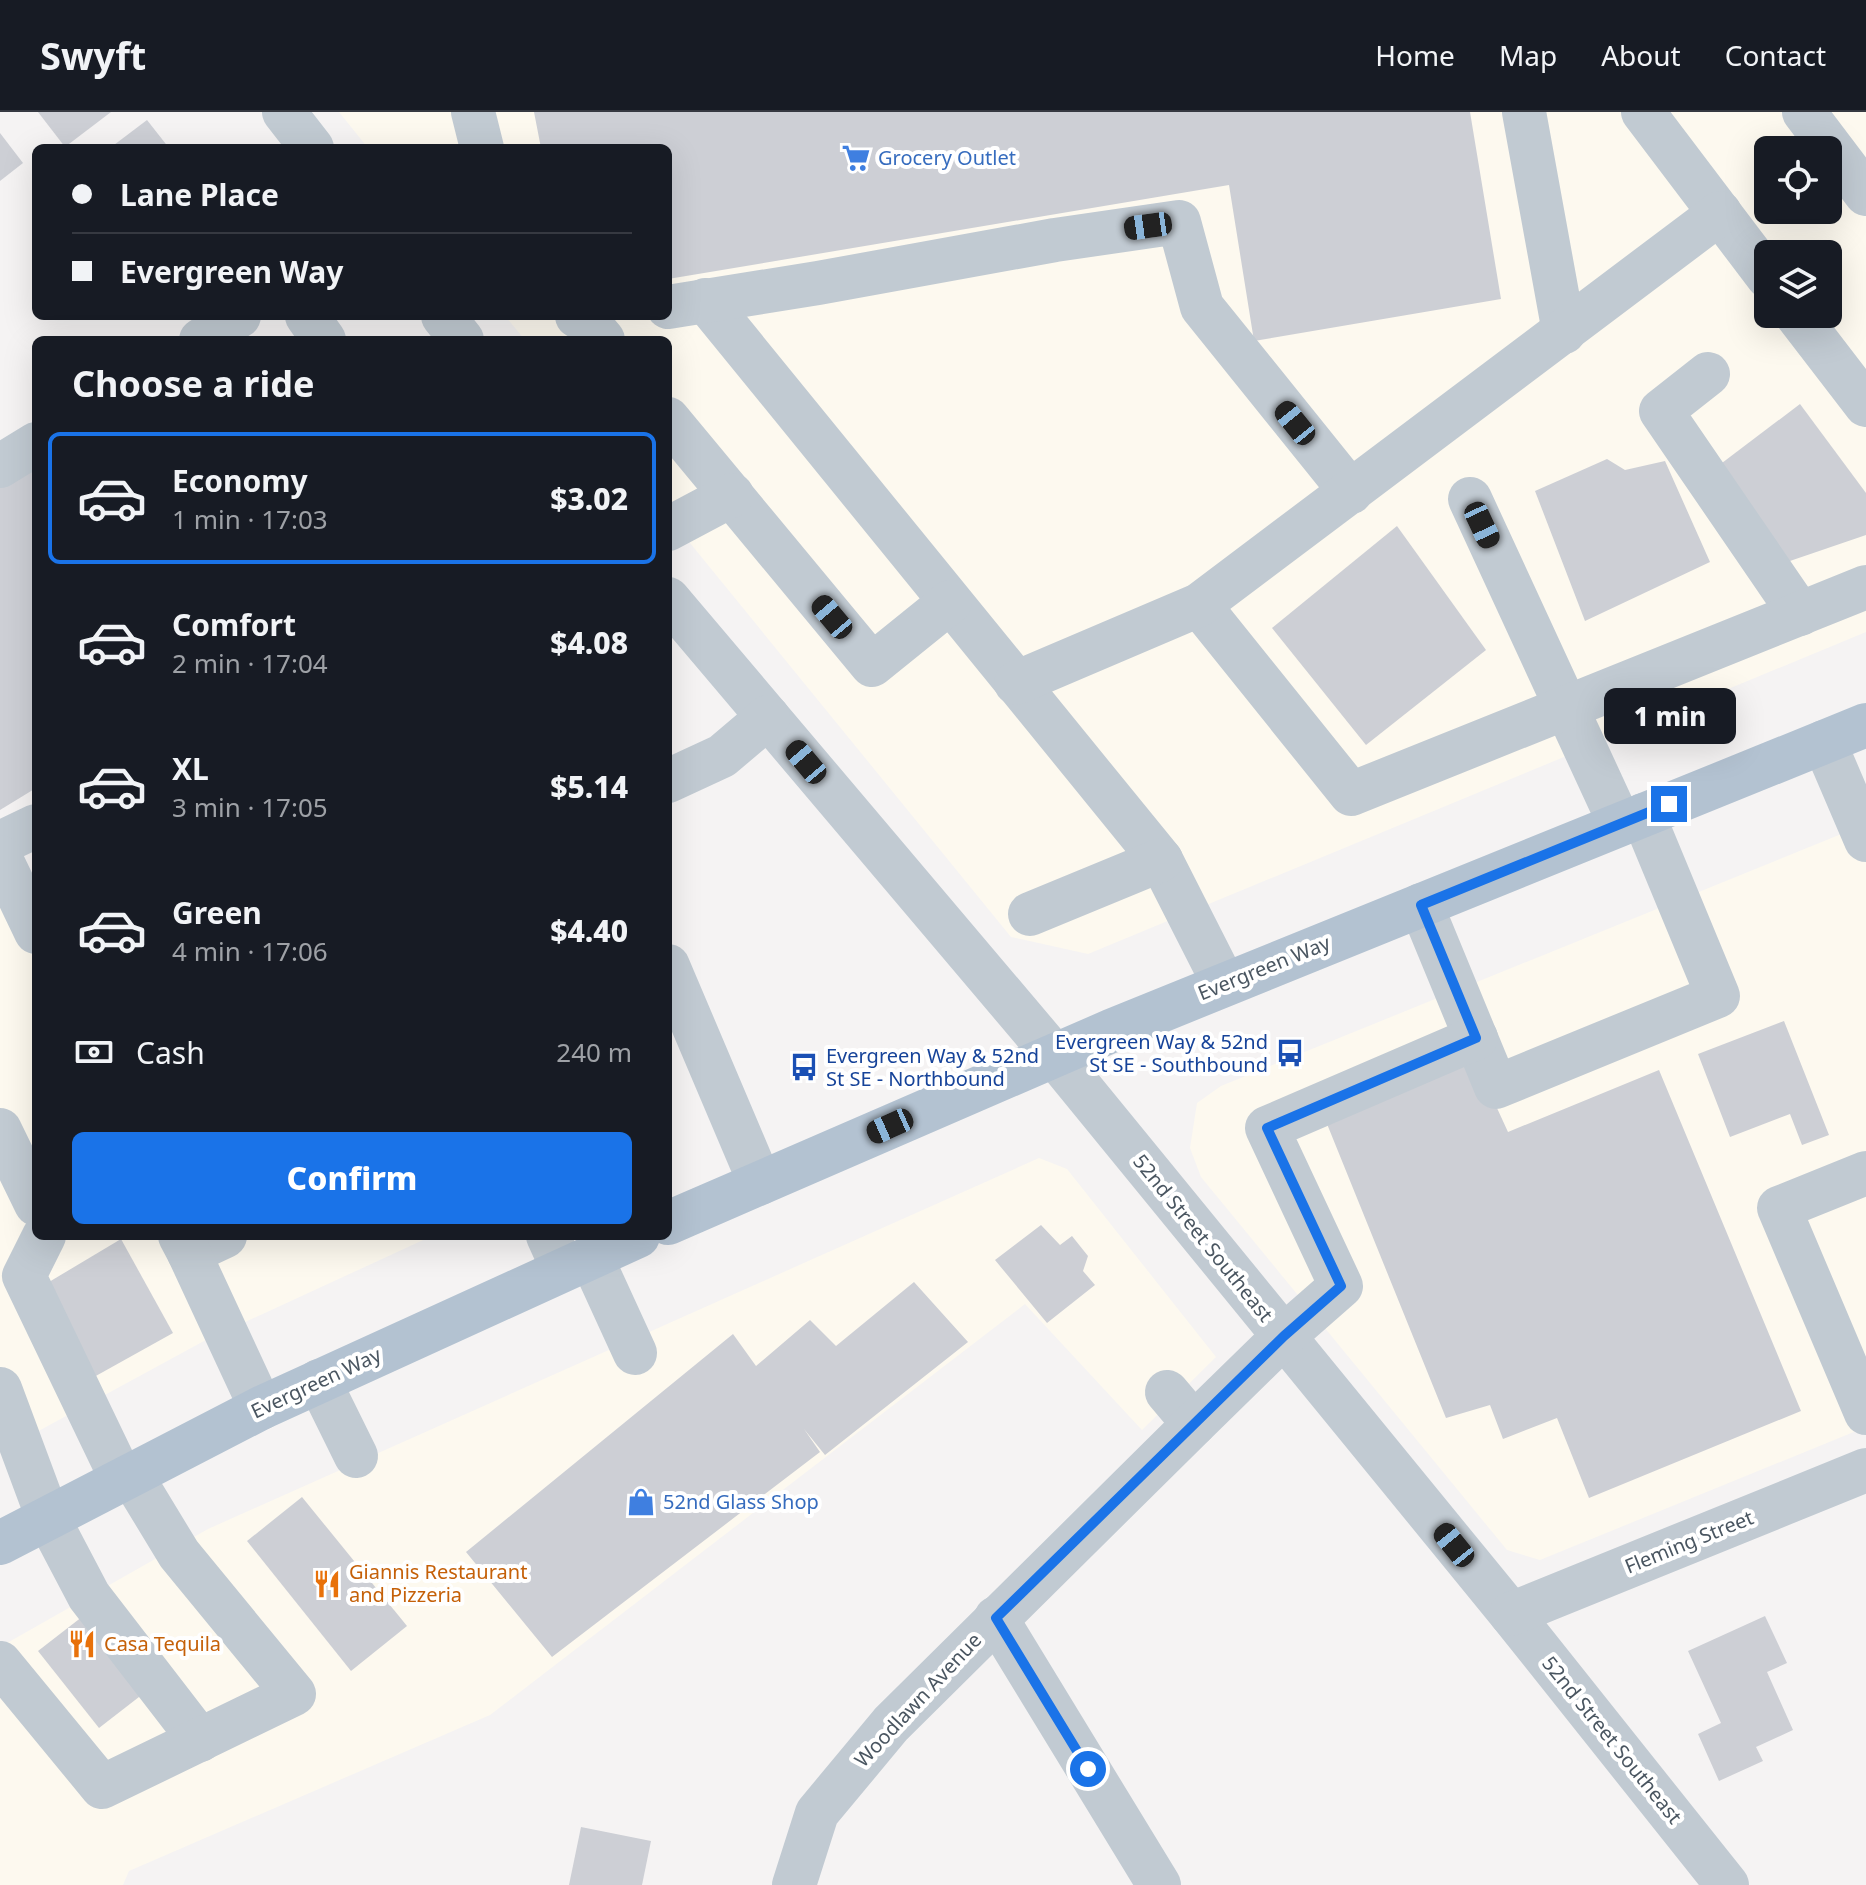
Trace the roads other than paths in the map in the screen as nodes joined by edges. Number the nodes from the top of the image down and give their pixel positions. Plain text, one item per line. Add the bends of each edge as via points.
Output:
1 (473, 112) edge
2 (1524, 112) edge
3 (1643, 112) edge
4 (1804, 112) edge
5 (481, 144) edge
6 (1866, 194) edge
7 (1720, 213) junction
8 (1754, 258) edge
9 (687, 303) edge
10 (446, 320) edge
11 (1807, 328) edge
12 (1564, 332) junction
13 (459, 336) edge
14 (1708, 374) dead end
15 (1866, 405) edge
16 (672, 424) edge
17 (32, 446) edge
18 (0, 466) edge
19 (1351, 492) junction
20 (732, 495) junction
21 (1470, 499) dead end
22 (672, 527) edge
23 (1866, 587) edge
24 (950, 602) junction
25 (672, 604) edge
26 (1199, 605) junction
27 (1800, 614) junction
28 (1016, 683) junction
29 (1566, 708) junction
30 (768, 717) junction
31 (1866, 725) edge
32 (1824, 742) junction
33 (672, 779) edge
34 (1632, 819) junction
35 (32, 828) edge
36 (1866, 840) edge
37 (0, 843) edge
38 (0, 857) edge
39 (1161, 860) junction
40 (1421, 905) junction
41 (1030, 914) dead end
42 (32, 924) edge
43 (672, 975) edge
44 (1224, 984) junction
45 (1476, 1038) junction
46 (1054, 1055) junction
47 (0, 1130) edge
48 (1866, 1173) edge
49 (760, 1183) junction
50 (32, 1196) edge
51 (672, 1221) edge
52 (42, 1240) edge
53 (622, 1240) edge
54 (198, 1242) edge
55 (567, 1254) edge
56 (1284, 1336) junction
57 (635, 1353) dead end
58 (319, 1381) junction
59 (1861, 1384) edge
60 (0, 1389) edge
61 (261, 1408) junction
62 (356, 1456) dead end
63 (1866, 1470) edge
64 (127, 1477) junction
65 (48, 1518) junction
66 (0, 1542) edge
67 (1511, 1614) junction
68 (996, 1618) junction
69 (0, 1663) edge
70 (200, 1740) junction
71 (794, 1885) edge
72 (1159, 1885) edge
73 (1727, 1885) edge

1 - 5 street
2 - 12 street
3 - 7 street
4 - 6 street
7 - 8 street
7 - 12 street
9 - 19 street via 1179,222 1202,307
9 - 24 street
10 - 13 street
11 - 15 street
12 - 19 street
14 - 27 street via 1661,411
16 - 20 street
17 - 18 street
19 - 26 street
20 - 22 street
20 - 24 street via 872,665
21 - 29 street
23 - 27 street
24 - 28 street
25 - 30 street, 52nd Street Southeast
26 - 28 street
26 - 29 street via 1351,794
27 - 29 street
28 - 39 street
29 - 34 street
30 - 33 street via 722,756
30 - 46 street, 52nd Street Southeast
31 - 32 main road, Evergreen Way
32 - 34 main road, Evergreen Way
32 - 36 street
34 - 40 main road, Evergreen Way
34 - 45 street via 1718,996 1496,1087
35 - 37 street
38 - 42 street
39 - 41 street
39 - 44 street
40 - 44 main road, Evergreen Way
40 - 45 street
43 - 49 street
44 - 46 main road, Evergreen Way
45 - 56 street, Woodlawn Avenue via 1267,1128 1341,1286
46 - 49 main road, Evergreen Way
46 - 56 street, 52nd Street Southeast
47 - 50 street
48 - 59 street via 1779,1208
49 - 51 main road, Evergreen Way
52 - 64 street via 24,1276
53 - 55 main road, Evergreen Way
54 - 61 street
55 - 57 street
55 - 58 main road, Evergreen Way
56 - 67 street, 52nd Street Southeast
56 - 68 street, Woodlawn Avenue via 1180,1408
58 - 61 main road, Evergreen Way
58 - 62 street
60 - 65 street
61 - 64 main road, Evergreen Way
63 - 67 street, Fleming Street
64 - 65 main road, Evergreen Way
64 - 70 street via 179,1554 294,1694
65 - 66 main road, Evergreen Way
65 - 70 street via 89,1596
67 - 73 street, 52nd Street Southeast
68 - 71 street, Woodlawn Avenue via 891,1724 817,1813
68 - 72 street
69 - 70 street via 102,1787

